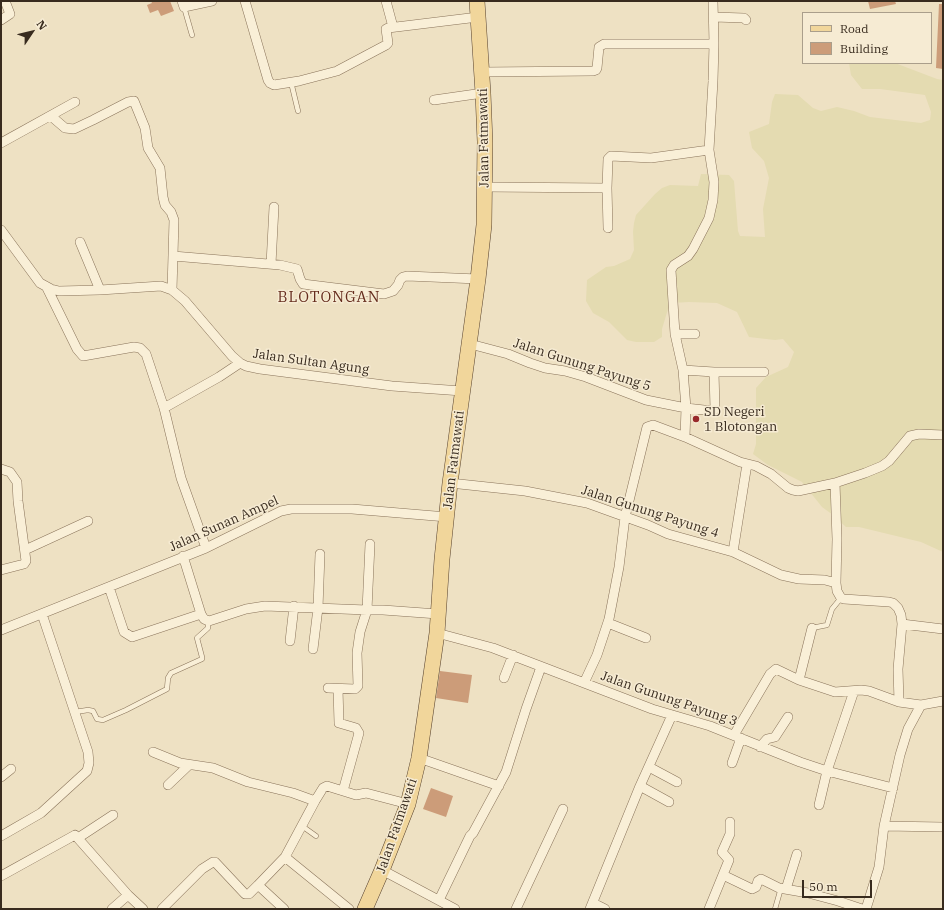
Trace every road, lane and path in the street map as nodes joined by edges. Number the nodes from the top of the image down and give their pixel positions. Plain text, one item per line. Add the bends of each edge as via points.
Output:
1 (5, 1) edge
2 (212, 1) edge
3 (245, 1) edge
4 (386, 1) edge
5 (476, 1) edge
6 (713, 1) edge
7 (183, 4) edge
8 (478, 17) junction
9 (714, 17) junction
10 (1, 20) edge
11 (746, 20) dead end
12 (393, 27) junction
13 (192, 35) dead end
14 (714, 44) junction
15 (482, 72) junction
16 (290, 82) junction
17 (484, 93) junction
18 (434, 100) dead end
19 (75, 102) dead end
20 (298, 111) dead end
21 (51, 116) junction
22 (1, 143) edge
23 (709, 150) junction
24 (485, 187) junction
25 (607, 188) junction
26 (274, 207) dead end
27 (608, 228) dead end
28 (1, 230) edge
29 (80, 242) dead end
30 (173, 256) junction
31 (271, 264) junction
32 (478, 279) junction
33 (47, 288) junction
34 (100, 290) junction
35 (172, 290) junction
36 (675, 334) junction
37 (695, 334) dead end
38 (470, 344) junction
39 (240, 363) junction
40 (683, 370) junction
41 (714, 372) junction
42 (764, 372) dead end
43 (462, 391) junction
44 (164, 408) junction
45 (686, 408) junction
46 (943, 435) edge
47 (685, 437) junction
48 (747, 464) junction
49 (1, 469) edge
50 (450, 483) junction
51 (835, 483) junction
52 (447, 517) junction
53 (626, 517) junction
54 (88, 522) dead end
55 (370, 544) dead end
56 (206, 548) junction
57 (25, 550) junction
58 (733, 552) junction
59 (320, 554) dead end
60 (182, 556) junction
61 (1, 570) edge
62 (836, 583) junction
63 (109, 587) junction
64 (841, 598) junction
65 (294, 606) junction
66 (318, 608) junction
67 (367, 610) junction
68 (42, 614) junction
69 (201, 614) junction
70 (438, 614) junction
71 (208, 621) junction
72 (608, 624) junction
73 (902, 624) junction
74 (812, 628) joint
75 (943, 629) edge
76 (1, 630) edge
77 (436, 633) junction
78 (646, 638) dead end
79 (290, 641) dead end
80 (313, 649) dead end
81 (512, 655) junction
82 (541, 666) junction
83 (504, 678) dead end
84 (799, 680) junction
85 (584, 683) junction
86 (328, 688) dead end
87 (338, 689) junction
88 (854, 691) junction
89 (943, 701) edge
90 (899, 702) junction
91 (921, 705) junction
92 (75, 712) junction
93 (672, 715) junction
94 (788, 717) dead end
95 (737, 737) junction
96 (760, 747) junction
97 (153, 752) dead end
98 (419, 758) junction
99 (732, 763) dead end
100 (189, 765) junction
101 (649, 767) junction
102 (11, 769) dead end
103 (827, 771) junction
104 (1, 777) edge
105 (677, 782) dead end
106 (168, 785) dead end
107 (499, 786) junction
108 (640, 786) junction
109 (893, 788) junction
110 (343, 791) junction
111 (316, 801) junction
112 (669, 802) dead end
113 (408, 804) junction
114 (819, 805) dead end
115 (562, 809) dead end
116 (113, 814) dead end
117 (730, 822) dead end
118 (302, 826) junction
119 (884, 826) junction
120 (943, 827) edge
121 (1, 836) edge
122 (316, 836) dead end
123 (78, 838) junction
124 (797, 854) dead end
125 (285, 856) junction
126 (382, 870) junction
127 (723, 875) junction
128 (1, 876) edge
129 (258, 885) junction
130 (784, 889) junction
131 (128, 895) junction
132 (441, 904) edge
133 (591, 906) edge
134 (112, 909) edge
135 (144, 909) edge
136 (162, 909) edge
137 (284, 909) edge
138 (349, 909) edge
139 (365, 909) edge
140 (455, 909) edge
141 (516, 909) edge
142 (605, 909) edge
143 (709, 909) edge
144 (775, 909) edge
145 (862, 909) edge
146 (866, 909) edge

1 - 10 street via 10,14
2 - 7 street
3 - 16 street via 268,80 274,85
4 - 12 street
5 - 8 main road, Jalan Fatmawati
6 - 9 street
7 - 13 lane
8 - 12 street
8 - 15 main road, Jalan Fatmawati
9 - 11 street
9 - 14 street
12 - 16 street via 386,29 386,45 337,70
14 - 15 street via 604,44 599,47 597,68 593,71
14 - 23 street
15 - 17 main road, Jalan Fatmawati
16 - 20 lane
17 - 18 street
17 - 24 main road, Jalan Fatmawati
19 - 21 street
21 - 22 street
21 - 30 street via 65,128 74,129 134,101 145,128 148,148 160,168 162,197 174,220
23 - 25 street via 651,158 611,156 608,159
23 - 36 street via 714,182 709,218 688,256 677,262 671,270
24 - 25 street
24 - 32 main road, Jalan Fatmawati
25 - 27 street
26 - 31 street
28 - 33 street via 40,283
29 - 34 street
30 - 31 street
30 - 35 street
31 - 32 street via 297,269 303,284 384,294 393,291 400,280 408,276
32 - 38 main road, Jalan Fatmawati
33 - 34 street via 59,291
33 - 44 street via 83,356 134,347 140,348 146,354
34 - 35 street via 161,286
35 - 39 street, Jalan Sultan Agung via 185,301
36 - 37 street
36 - 40 street
38 - 43 main road, Jalan Fatmawati
38 - 45 street, Jalan Gunung Payung 5 via 546,368 586,377 646,400
39 - 43 street, Jalan Sultan Agung via 260,369 392,386
39 - 44 street
40 - 41 street
40 - 45 street
41 - 42 street
41 - 45 street, Jalan Gunung Payung 5 via 715,409 713,411
43 - 50 main road, Jalan Fatmawati
44 - 56 street via 181,478
45 - 47 street
46 - 51 street via 910,436 882,466
47 - 48 street
47 - 53 street via 653,424 647,427
48 - 51 street via 771,474 793,490
48 - 58 street
49 - 57 street via 10,472 17,482
50 - 52 main road, Jalan Fatmawati
50 - 53 street, Jalan Gunung Payung 4 via 525,491 587,503
51 - 62 street
52 - 56 street, Jalan Sunan Ampel via 352,509 291,509 276,513
52 - 70 main road, Jalan Fatmawati
53 - 58 street, Jalan Gunung Payung 4 via 668,534
53 - 72 street
54 - 57 street
55 - 67 street
56 - 60 street, Jalan Sunan Ampel
57 - 61 street via 24,564
58 - 62 street, Jalan Gunung Payung 4 via 781,575
59 - 66 street
60 - 63 street, Jalan Sunan Ampel
60 - 69 street
62 - 64 street
63 - 68 street, Jalan Sunan Ampel
63 - 69 street via 124,632 129,636 136,636
64 - 73 street via 892,602 898,608
64 - 74 lane via 832,609 827,625
65 - 66 street
65 - 71 street via 256,607
65 - 79 street
66 - 67 street
66 - 80 street
67 - 70 street
67 - 87 street via 357,653 358,686 355,689
68 - 76 street, Jalan Sunan Ampel
68 - 92 street
69 - 71 street
70 - 77 main road, Jalan Fatmawati
71 - 92 lane via 208,628 197,638 202,659 171,672 167,689 103,720 98,719 93,711
72 - 78 street
72 - 85 street
73 - 75 street
73 - 90 street via 898,669
74 - 84 street
77 - 81 street, Jalan Gunung Payung 3
77 - 98 main road, Jalan Fatmawati
81 - 82 street, Jalan Gunung Payung 3
81 - 83 street
82 - 85 street, Jalan Gunung Payung 3
82 - 107 street
84 - 88 street via 835,692
84 - 95 street via 779,670 773,670 737,728
85 - 93 street, Jalan Gunung Payung 3
86 - 87 street
87 - 110 street via 340,721 356,728 359,733
88 - 90 street via 869,691
88 - 103 street
89 - 91 street
90 - 91 street
91 - 109 street via 908,729
92 - 121 street via 88,752 87,771 41,813
93 - 95 street, Jalan Gunung Payung 3
93 - 101 street
94 - 96 street via 775,737 767,739
95 - 96 street, Jalan Gunung Payung 3
95 - 99 street
96 - 103 street, Jalan Gunung Payung 3
97 - 100 street
98 - 107 street
98 - 113 main road, Jalan Fatmawati
100 - 106 street
100 - 111 street via 213,768 248,782
101 - 105 street
101 - 108 street
102 - 104 street
103 - 109 street, Jalan Gunung Payung 3
103 - 114 street
107 - 132 street via 470,836
108 - 112 street
108 - 133 street
109 - 119 street
110 - 111 street via 325,786
110 - 113 street via 356,795 366,793
111 - 118 street
113 - 126 main road, Jalan Fatmawati
115 - 141 street
116 - 123 street
117 - 127 street via 730,834 722,852 729,860
118 - 122 lane
118 - 125 street
119 - 120 street
119 - 146 street via 879,867
123 - 128 street via 75,835
123 - 131 street
124 - 130 street
125 - 129 street
125 - 138 street
126 - 132 street
126 - 139 main road, Jalan Fatmawati
127 - 130 street via 752,889 761,879 774,887
127 - 143 street
129 - 136 street via 249,894 245,894 213,862 202,869
129 - 137 street
130 - 144 lane
130 - 145 street
131 - 134 street
131 - 135 street
132 - 140 street
133 - 142 street

